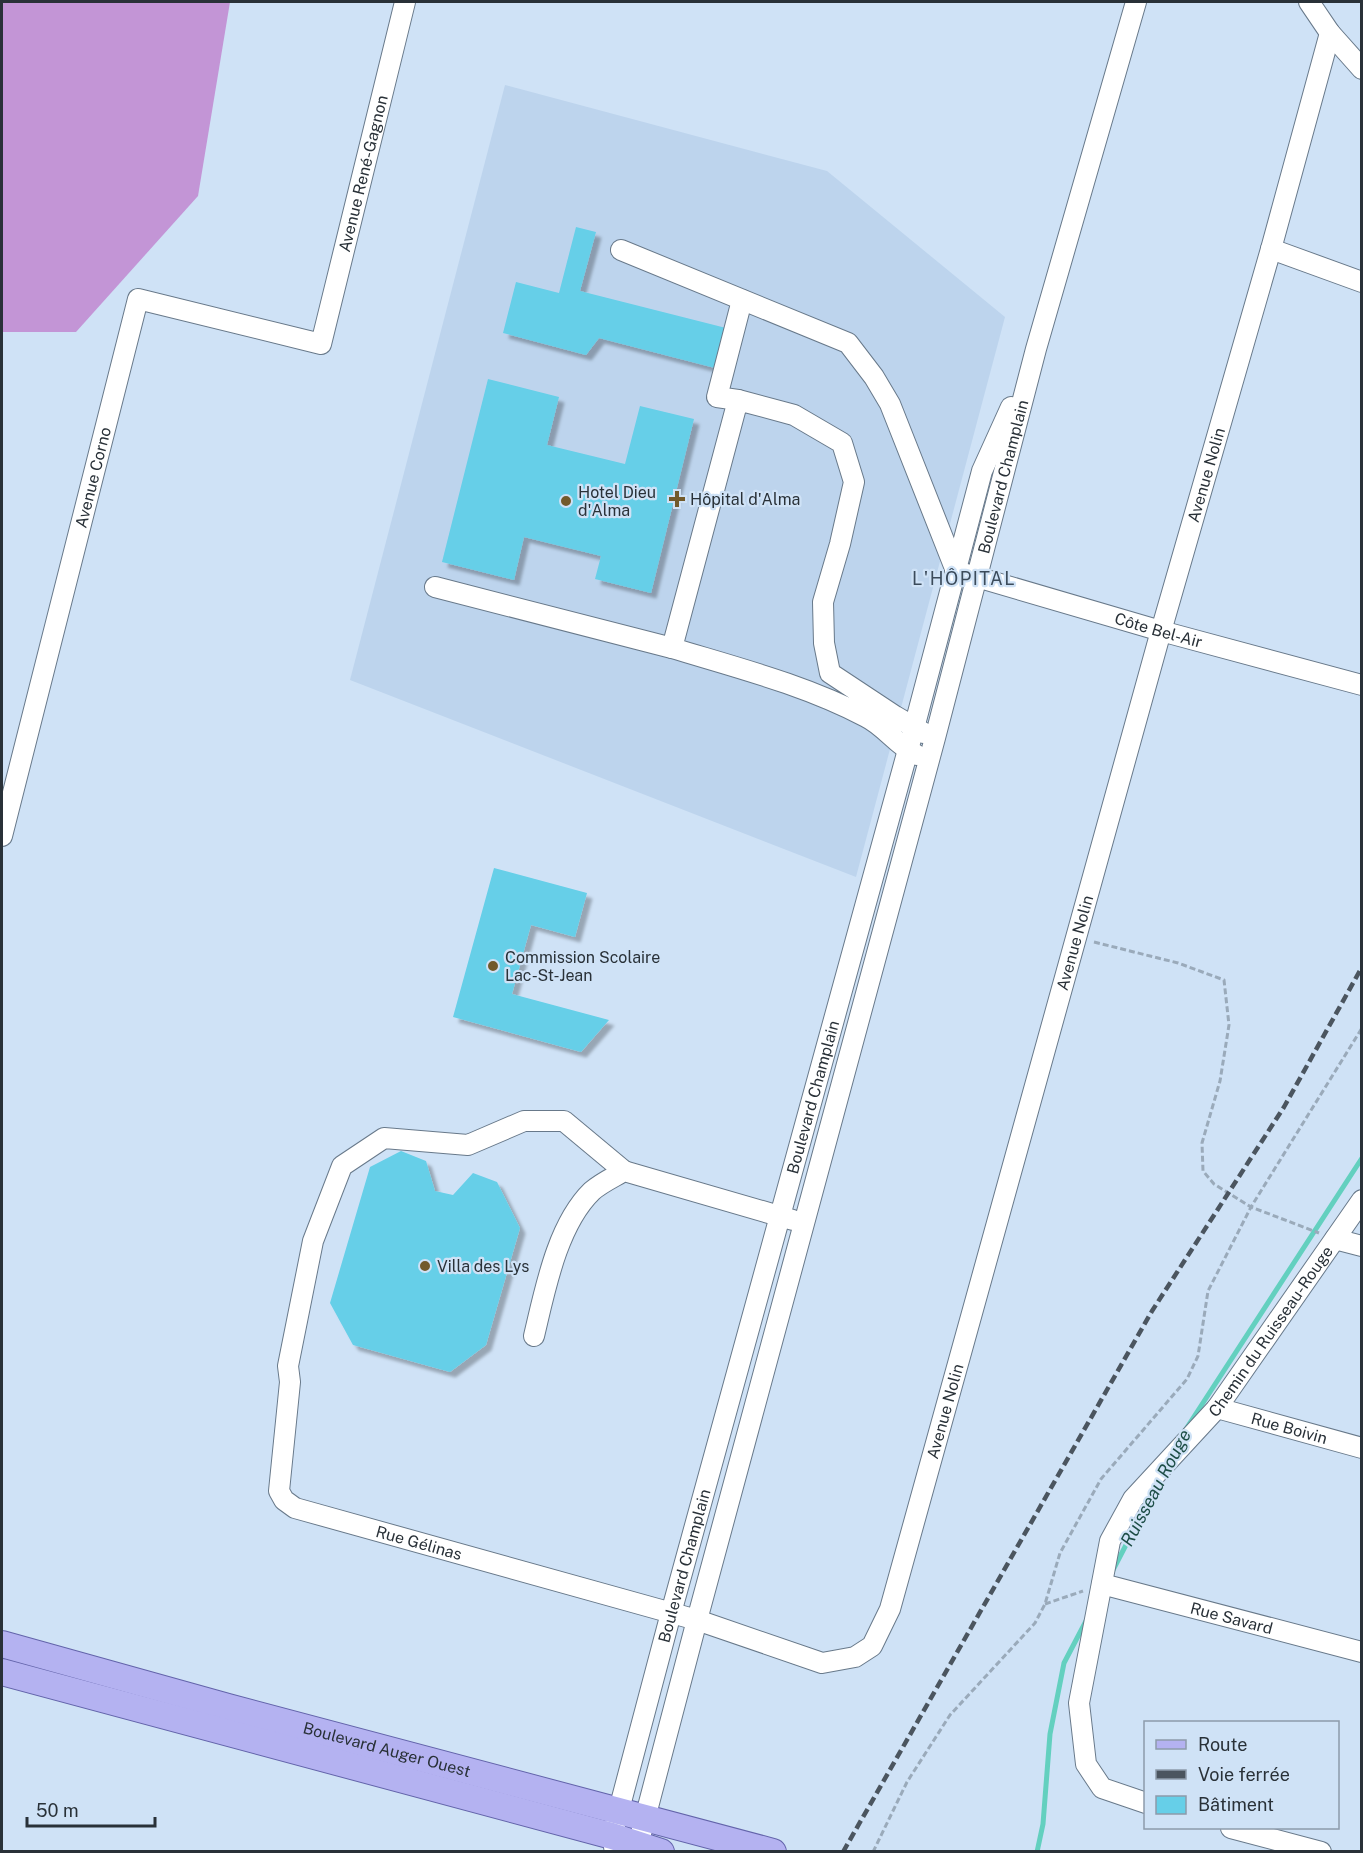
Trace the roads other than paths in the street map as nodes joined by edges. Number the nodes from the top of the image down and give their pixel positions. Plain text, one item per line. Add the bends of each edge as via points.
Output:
1 (405, 2) edge
2 (1136, 2) edge
3 (1309, 2) edge
4 (1330, 33) junction
5 (1362, 69) edge
6 (1271, 249) junction
7 (621, 250) dead end
8 (1362, 282) edge
9 (742, 300) junction
10 (321, 344) joint
11 (1036, 349) junction
12 (738, 400) junction
13 (956, 571) junction
14 (976, 577) junction
15 (435, 587) dead end
16 (1161, 630) junction
17 (672, 648) junction
18 (1362, 685) edge
19 (914, 728) junction
20 (935, 738) junction
21 (908, 751) junction
22 (929, 760) junction
23 (2, 837) edge
24 (624, 1171) junction
25 (1362, 1200) edge
26 (780, 1216) junction
27 (804, 1222) junction
28 (1335, 1239) junction
29 (1362, 1246) edge
30 (534, 1336) dead end
31 (1217, 1408) junction
32 (1362, 1448) edge
33 (1102, 1584) junction
34 (671, 1613) junction
35 (697, 1620) junction
36 (2, 1644) edge
37 (1362, 1652) edge
38 (98, 1671) junction
39 (2, 1672) edge
40 (93, 1697) junction
41 (228, 1707) junction
42 (220, 1732) junction
43 (359, 1741) junction
44 (353, 1768) junction
45 (1144, 1802) edge
46 (618, 1811) junction
47 (645, 1817) junction
48 (1238, 1829) edge
49 (631, 1847) edge
50 (773, 1851) edge
51 (1321, 1851) edge

1 - 10 street, Avenue René-Gagnon
2 - 11 street, Boulevard Champlain
3 - 4 street
4 - 5 street
4 - 6 street, Avenue Nolin
6 - 8 street
6 - 16 street, Avenue Nolin
7 - 9 street
9 - 12 street via 717,397
9 - 13 street via 848,343 890,404
10 - 23 street, Avenue Corno via 138,299
11 - 13 street, Boulevard Champlain via 982,471
11 - 14 street, Boulevard Champlain
12 - 17 street
12 - 19 street via 794,415 842,443 854,482 823,602 824,643 830,673
13 - 14 street, Côte Bel-Air
13 - 19 street, Boulevard Champlain
14 - 16 street, Côte Bel-Air
14 - 20 street, Boulevard Champlain
15 - 17 street
16 - 18 street, Côte Bel-Air
16 - 35 street, Avenue Nolin via 890,1609 872,1646 855,1658 822,1663
17 - 21 street via 819,694 869,718
19 - 20 street
19 - 21 street, Boulevard Champlain
20 - 22 street, Boulevard Champlain
21 - 22 street
21 - 26 street, Boulevard Champlain
22 - 27 street, Boulevard Champlain
24 - 26 street
24 - 30 street via 592,1190 569,1221 549,1275
24 - 34 street, Rue Gélinas via 564,1121 524,1121 468,1145 384,1138 342,1166 313,1241 288,1366 291,1382 279,1491 295,1508
25 - 28 street, Chemin du Ruisseau-Rouge
26 - 27 street
26 - 34 street, Boulevard Champlain
27 - 35 street, Boulevard Champlain
28 - 29 street
28 - 31 street, Chemin du Ruisseau-Rouge
31 - 32 street, Rue Boivin
31 - 33 street, Chemin du Ruisseau-Rouge via 1133,1499 1110,1541
33 - 37 street, Rue Savard
33 - 45 street, Chemin du Ruisseau-Rouge via 1079,1702 1086,1764 1102,1788
34 - 35 street, Avenue Nolin
34 - 46 street, Boulevard Champlain
35 - 47 street, Boulevard Champlain
36 - 38 main road, Boulevard Auger Ouest
38 - 40 main road
38 - 41 main road, Boulevard Auger Ouest
39 - 40 main road, Boulevard Auger Ouest
40 - 42 main road, Boulevard Auger Ouest
41 - 42 main road
41 - 43 main road, Boulevard Auger Ouest
42 - 44 main road, Boulevard Auger Ouest
43 - 44 main road
43 - 46 main road, Boulevard Auger Ouest
44 - 49 main road, Boulevard Auger Ouest
46 - 47 main road, Boulevard Auger Ouest
46 - 49 street, Boulevard Champlain
47 - 49 street, Boulevard Champlain
47 - 50 main road, Boulevard Auger Ouest
48 - 51 street

